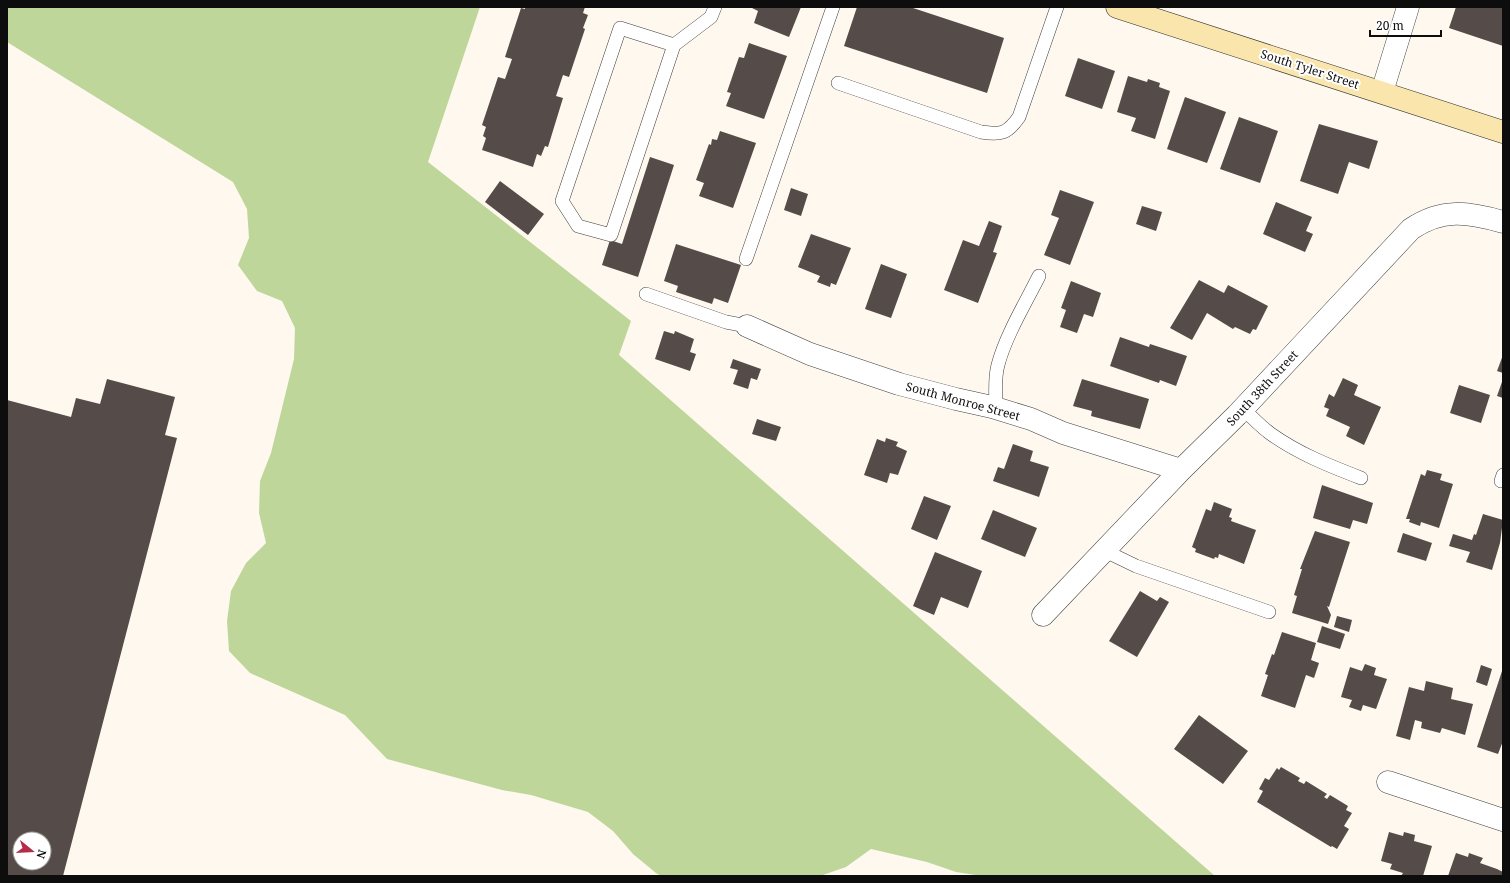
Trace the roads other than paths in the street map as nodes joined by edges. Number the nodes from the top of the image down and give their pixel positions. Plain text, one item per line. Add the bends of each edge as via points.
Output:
1 (715, 7) edge
2 (833, 7) edge
3 (1057, 7) edge
4 (1117, 7) edge
5 (1408, 7) edge
6 (674, 45) junction
7 (838, 83) dead end
8 (1382, 92) junction
9 (1503, 132) edge
10 (1503, 222) edge
11 (746, 259) dead end
12 (1039, 276) dead end
13 (646, 294) dead end
14 (747, 326) joint
15 (996, 408) junction
16 (1243, 409) junction
17 (1181, 470) junction
18 (1361, 478) dead end
19 (1105, 551) junction
20 (1269, 612) dead end
21 (1043, 615) dead end
22 (1388, 782) dead end
23 (1503, 820) edge

1 - 6 lane via 711,17
2 - 11 lane
3 - 7 lane via 1020,117 1011,129 997,134 981,132
4 - 8 main road, South Tyler Street
5 - 8 street
6 - 6 lane via 620,28 562,202 578,226 611,236
8 - 9 main road, South Tyler Street
10 - 16 street, South 38th Street via 1474,214 1459,213 1434,216 1411,229
12 - 15 lane via 998,365 995,381
13 - 14 lane via 726,322
14 - 15 street, South Monroe Street via 810,354 899,384
15 - 17 street, South Monroe Street via 1063,433
16 - 17 street, South 38th Street
16 - 18 lane via 1270,434 1289,446 1312,459
17 - 19 street, South 38th Street
19 - 20 lane via 1136,566
19 - 21 street, South 38th Street
22 - 23 street

